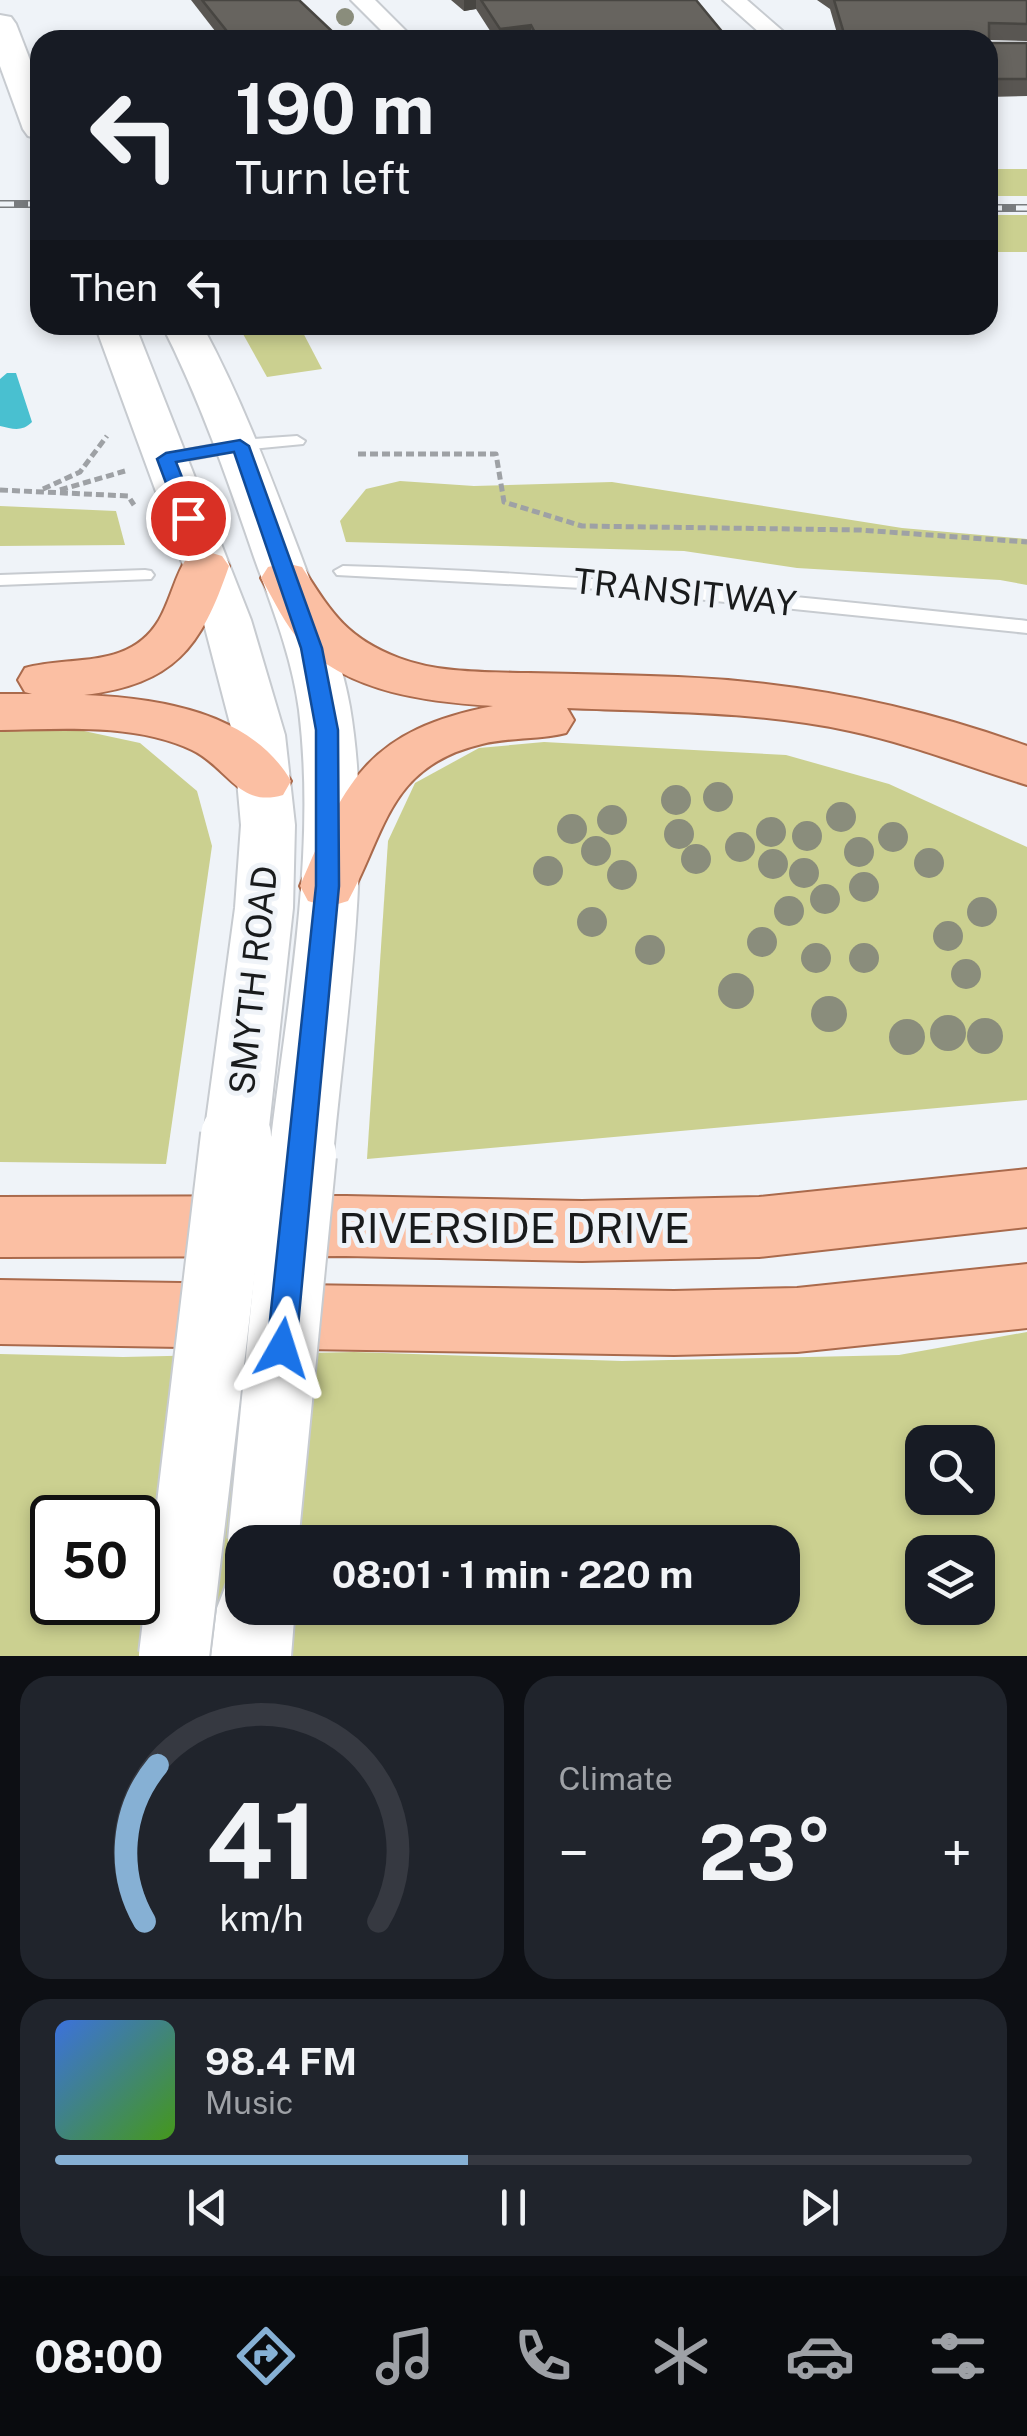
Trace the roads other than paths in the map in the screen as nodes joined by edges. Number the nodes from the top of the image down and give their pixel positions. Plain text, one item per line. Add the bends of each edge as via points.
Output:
1 (362, 0) edge
2 (734, 0) edge
3 (0, 24) edge
4 (394, 30) edge
5 (770, 30) edge
6 (30, 102) edge
7 (119, 335) edge
8 (187, 335) edge
9 (297, 441) dead end
10 (240, 446) junction
11 (166, 459) junction
12 (205, 566) junction
13 (343, 571) dead end
14 (145, 575) dead end
15 (285, 578) junction
16 (0, 580) edge
17 (1027, 627) edge
18 (0, 680) edge
19 (0, 712) edge
20 (1027, 766) edge
21 (264, 781) junction
22 (1027, 806) edge
23 (328, 886) junction
24 (268, 1145) junction
25 (1022, 1197) edge
26 (0, 1227) edge
27 (1027, 1296) edge
28 (0, 1312) edge
29 (262, 1525) edge
30 (254, 1625) edge
31 (174, 1656) edge
32 (251, 1656) edge

1 - 4 street
2 - 5 street
3 - 6 main road
7 - 11 main road, SMYTH ROAD
8 - 10 main road, SMYTH ROAD
9 - 10 lane
10 - 11 lane
10 - 15 main road, SMYTH ROAD
11 - 12 main road, SMYTH ROAD
12 - 18 main road via 185,622 148,662 82,679
12 - 21 main road, SMYTH ROAD via 248,688
13 - 17 lane, TRANSITWAY via 608,583
14 - 16 lane
15 - 20 main road via 324,638 401,677 459,688 791,703 904,727
15 - 23 main road, SMYTH ROAD via 322,692
19 - 21 main road via 148,717 240,755
21 - 24 main road, SMYTH ROAD
22 - 23 main road via 824,742 747,730 504,720 446,736 393,770 358,816
23 - 24 main road, SMYTH ROAD
24 - 29 main road, SMYTH ROAD, bridge
24 - 31 main road, SMYTH ROAD, bridge
25 - 26 main road, RIVERSIDE DRIVE via 723,1228
27 - 28 main road via 797,1320 692,1322
30 - 32 main road

